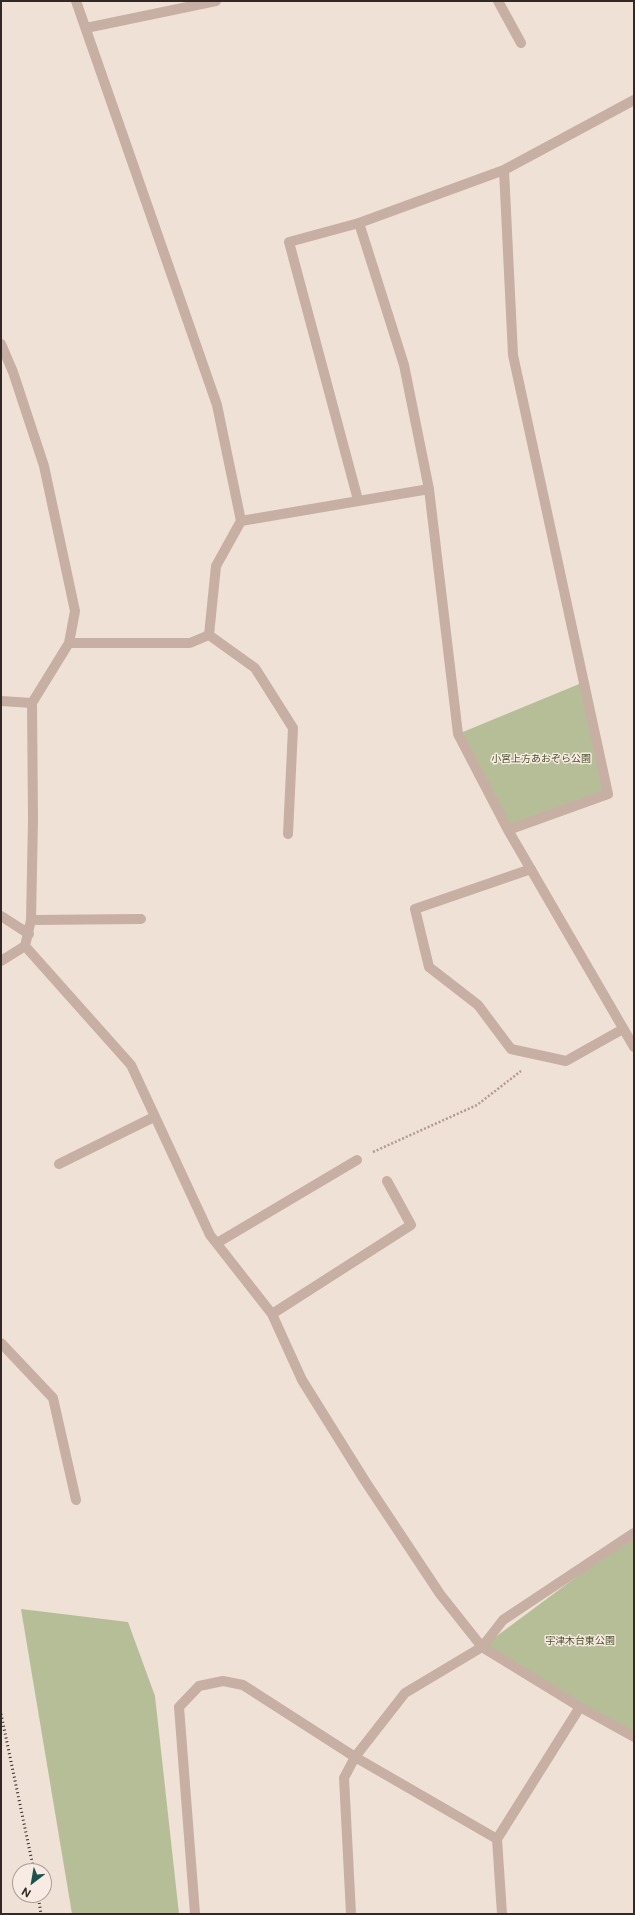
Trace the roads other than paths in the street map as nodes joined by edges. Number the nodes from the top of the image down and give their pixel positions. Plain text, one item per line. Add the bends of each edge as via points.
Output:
1 (76, 1) edge
2 (216, 1) edge
3 (498, 1) edge
4 (86, 28) junction
5 (521, 43) dead end
6 (634, 100) edge
7 (504, 170) junction
8 (360, 223) junction
9 (1, 344) edge
10 (428, 489) junction
11 (358, 500) junction
12 (241, 521) junction
13 (209, 636) junction
14 (68, 643) junction
15 (1, 701) edge
16 (32, 703) junction
17 (508, 830) junction
18 (288, 834) dead end
19 (531, 869) junction
20 (1, 916) edge
21 (141, 919) dead end
22 (31, 920) junction
23 (28, 934) junction
24 (25, 946) junction
25 (1, 961) edge
26 (622, 1029) junction
27 (634, 1047) edge
28 (154, 1117) junction
29 (357, 1160) road end
30 (59, 1164) dead end
31 (388, 1181) dead end
32 (217, 1243) junction
33 (272, 1314) junction
34 (1, 1343) edge
35 (76, 1500) dead end
36 (634, 1533) edge
37 (482, 1647) junction
38 (580, 1707) junction
39 (634, 1737) edge
40 (355, 1757) junction
41 (497, 1839) junction
42 (195, 1914) edge
43 (351, 1914) edge
44 (502, 1914) edge

1 - 4 street
2 - 4 street
3 - 5 street
4 - 12 street via 217,405
6 - 7 street
7 - 8 street
7 - 17 street via 512,355 608,794
8 - 10 street via 404,365
8 - 11 street via 289,242
9 - 14 street via 13,372 44,466 75,611
10 - 11 street
10 - 17 street via 458,734
11 - 12 street
12 - 13 street via 216,566
13 - 14 street via 190,643
13 - 18 street via 255,668 293,728
14 - 16 street
15 - 16 street
16 - 22 street
17 - 19 street
19 - 26 street
19 - 26 street via 415,909 429,967 478,1006 511,1049 566,1061
20 - 23 street
21 - 22 street
22 - 23 street
23 - 24 street
24 - 25 street
24 - 28 street via 131,1065
26 - 27 street
28 - 30 street
28 - 32 street via 210,1235
29 - 32 street
31 - 33 street via 411,1225
32 - 33 street
33 - 37 street via 302,1380 365,1481 440,1594
34 - 35 street via 54,1398
36 - 37 street via 503,1620
37 - 38 street
37 - 40 street via 405,1693
38 - 39 street
38 - 41 street
40 - 41 street
40 - 42 street via 243,1685 223,1681 199,1686 179,1708
40 - 43 street via 344,1778
41 - 44 street

